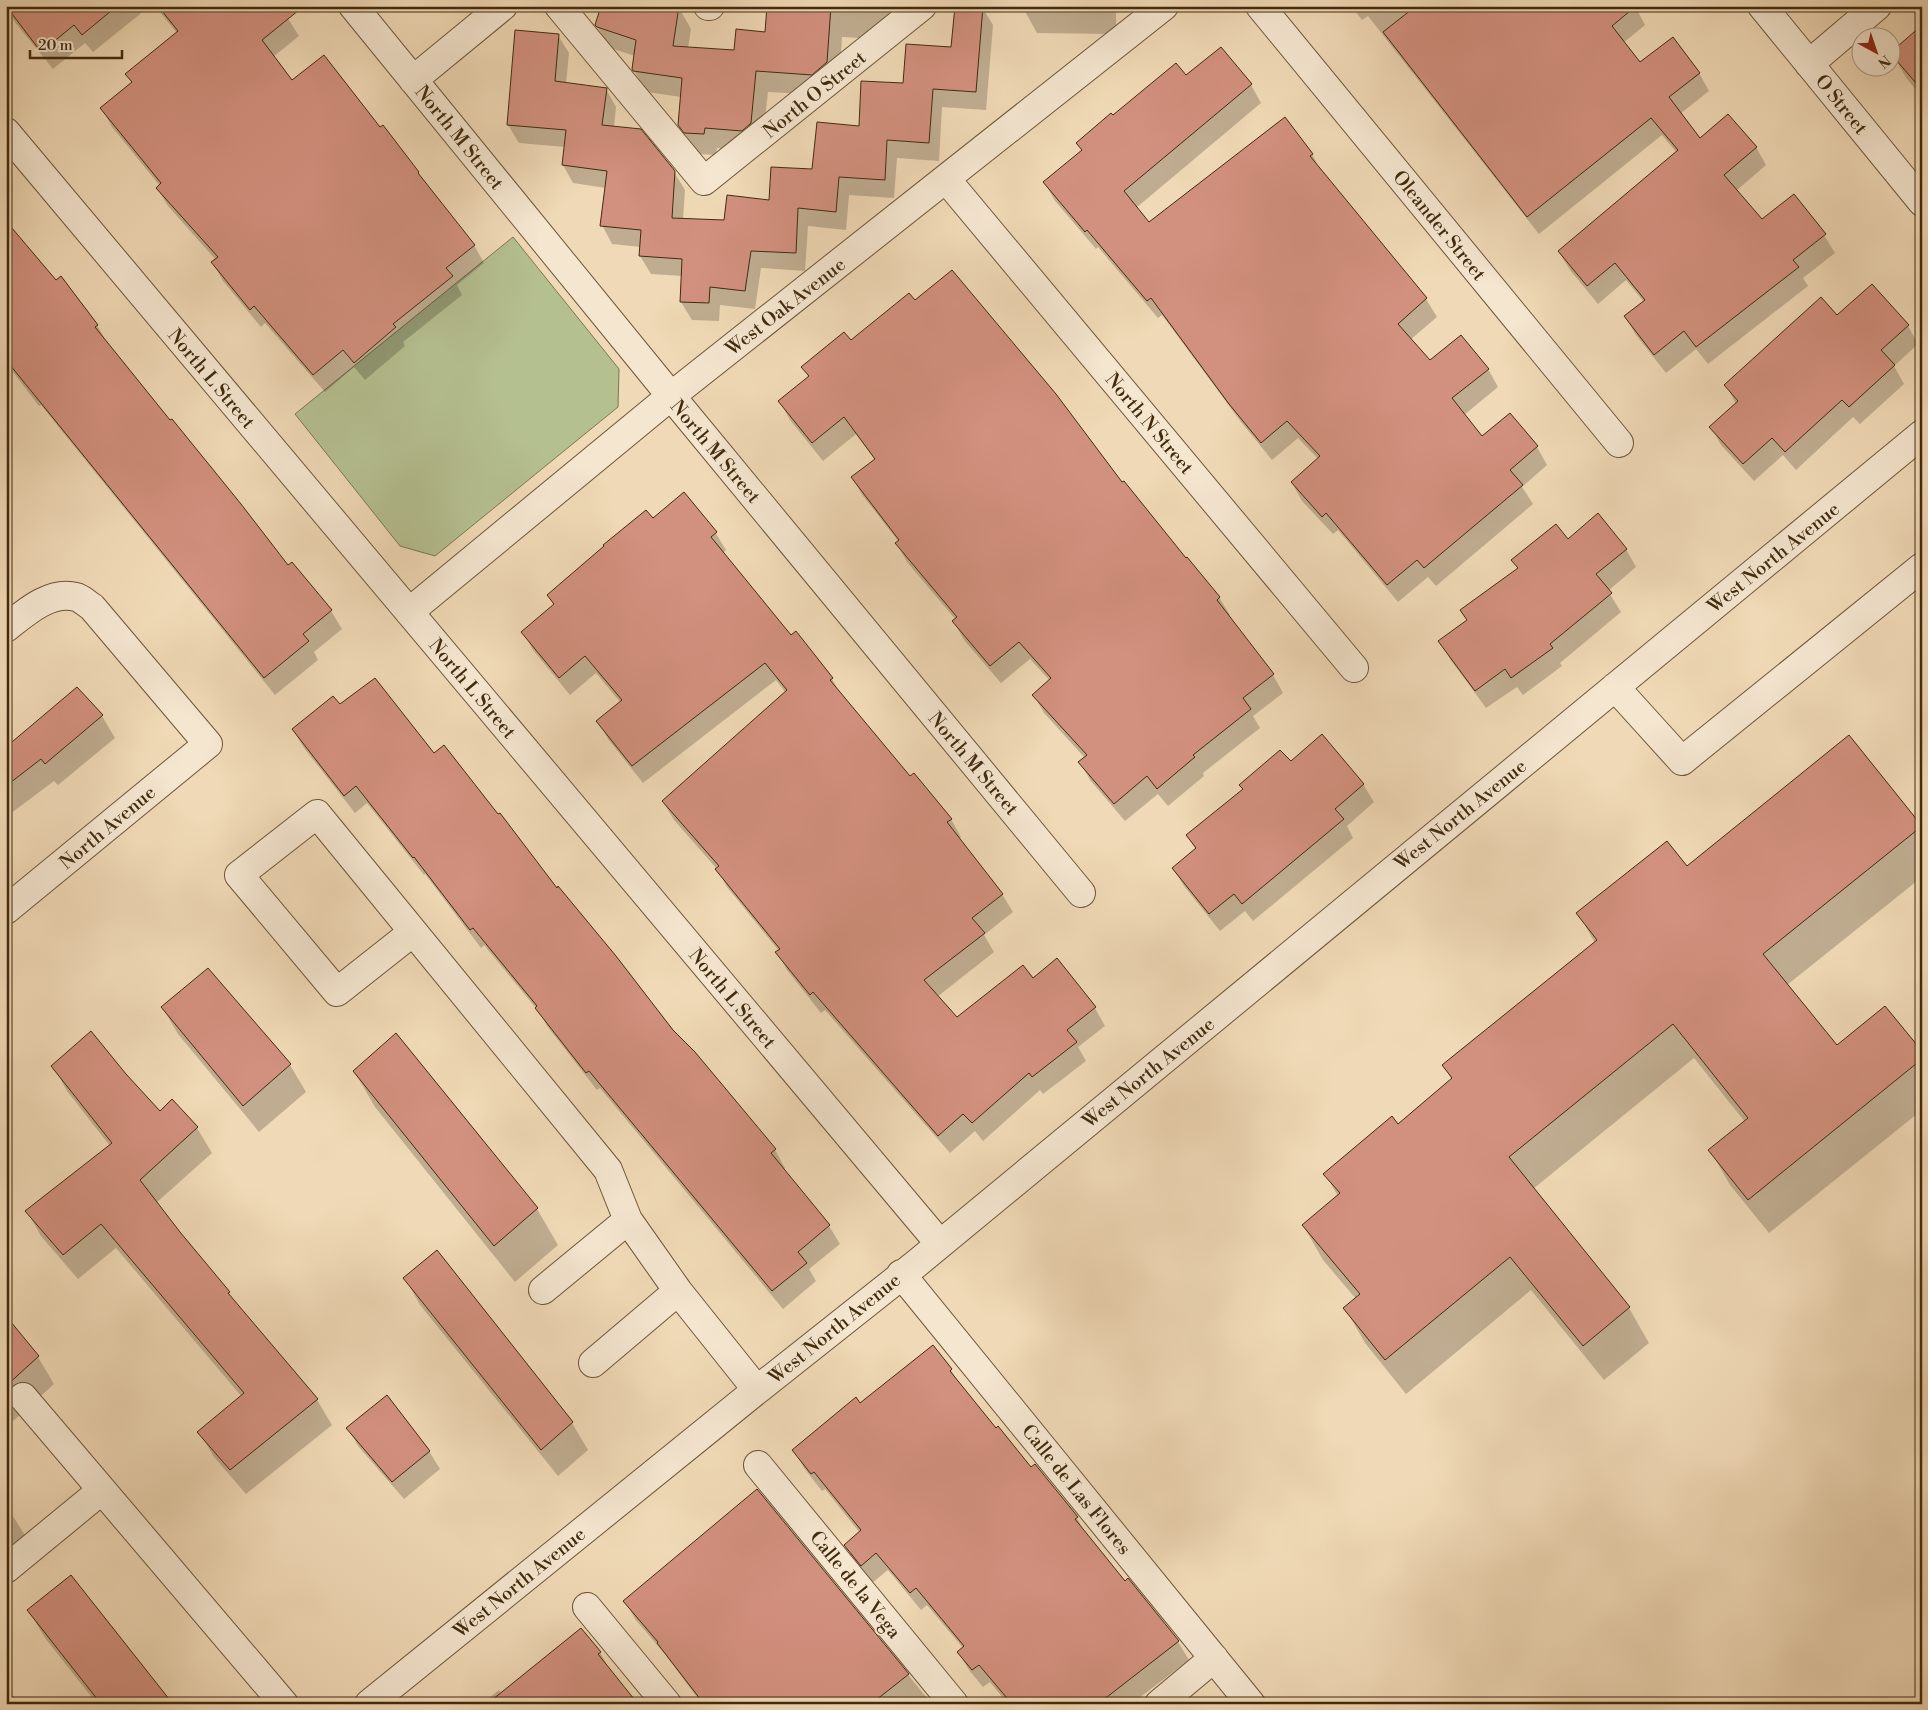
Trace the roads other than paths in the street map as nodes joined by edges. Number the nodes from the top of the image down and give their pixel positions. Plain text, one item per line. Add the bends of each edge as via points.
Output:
1 (353, 6) edge
2 (503, 6) edge
3 (559, 6) edge
4 (922, 6) edge
5 (1164, 6) edge
6 (1260, 6) edge
7 (1762, 6) edge
8 (1877, 6) edge
9 (1809, 64) junction
10 (413, 80) junction
11 (6, 132) edge
12 (946, 179) junction
13 (1922, 202) edge
14 (671, 396) junction
15 (1922, 434) edge
16 (1620, 443) dead end
17 (1922, 567) edge
18 (409, 612) junction
19 (6, 628) edge
20 (1354, 668) dead end
21 (1615, 687) junction
22 (1081, 893) dead end
23 (6, 910) edge
24 (413, 932) junction
25 (628, 1220) junction
26 (940, 1244) junction
27 (901, 1274) junction
28 (543, 1290) dead end
29 (678, 1291) junction
30 (593, 1362) dead end
31 (756, 1390) junction
32 (23, 1398) dead end
33 (758, 1464) dead end
34 (102, 1490) junction
35 (6, 1569) edge
36 (587, 1607) dead end
37 (1214, 1658) junction
38 (284, 1704) edge
39 (369, 1704) edge
40 (667, 1704) edge
41 (954, 1704) edge
42 (1159, 1704) edge
43 (1251, 1704) edge

1 - 10 street, North M Street
2 - 10 street
3 - 4 street, North O Street via 704,181
5 - 12 street, West Oak Avenue
6 - 16 street, Oleander Street
7 - 9 street, O Street
8 - 9 street
9 - 13 street, O Street
10 - 14 street, North M Street
11 - 18 street, North L Street
12 - 14 street, West Oak Avenue
12 - 20 street, North N Street
14 - 18 street, West Oak Avenue
14 - 22 street, North M Street
15 - 21 street, West North Avenue
17 - 21 street via 1682,761
18 - 26 street, North L Street
19 - 23 street, North Avenue via 55,596 76,597 92,607 208,744
21 - 26 street, West North Avenue
24 - 24 street via 317,814 239,875 337,992
24 - 25 street via 608,1170
25 - 28 street
25 - 29 street
26 - 27 street, West North Avenue
27 - 31 street, West North Avenue
27 - 37 street, Calle de Las Flores
29 - 30 street
29 - 31 street
31 - 39 street, West North Avenue
32 - 34 street
33 - 41 street, Calle de la Vega
34 - 35 street
34 - 38 street
36 - 40 street
37 - 42 street
37 - 43 street, Calle de Las Flores

